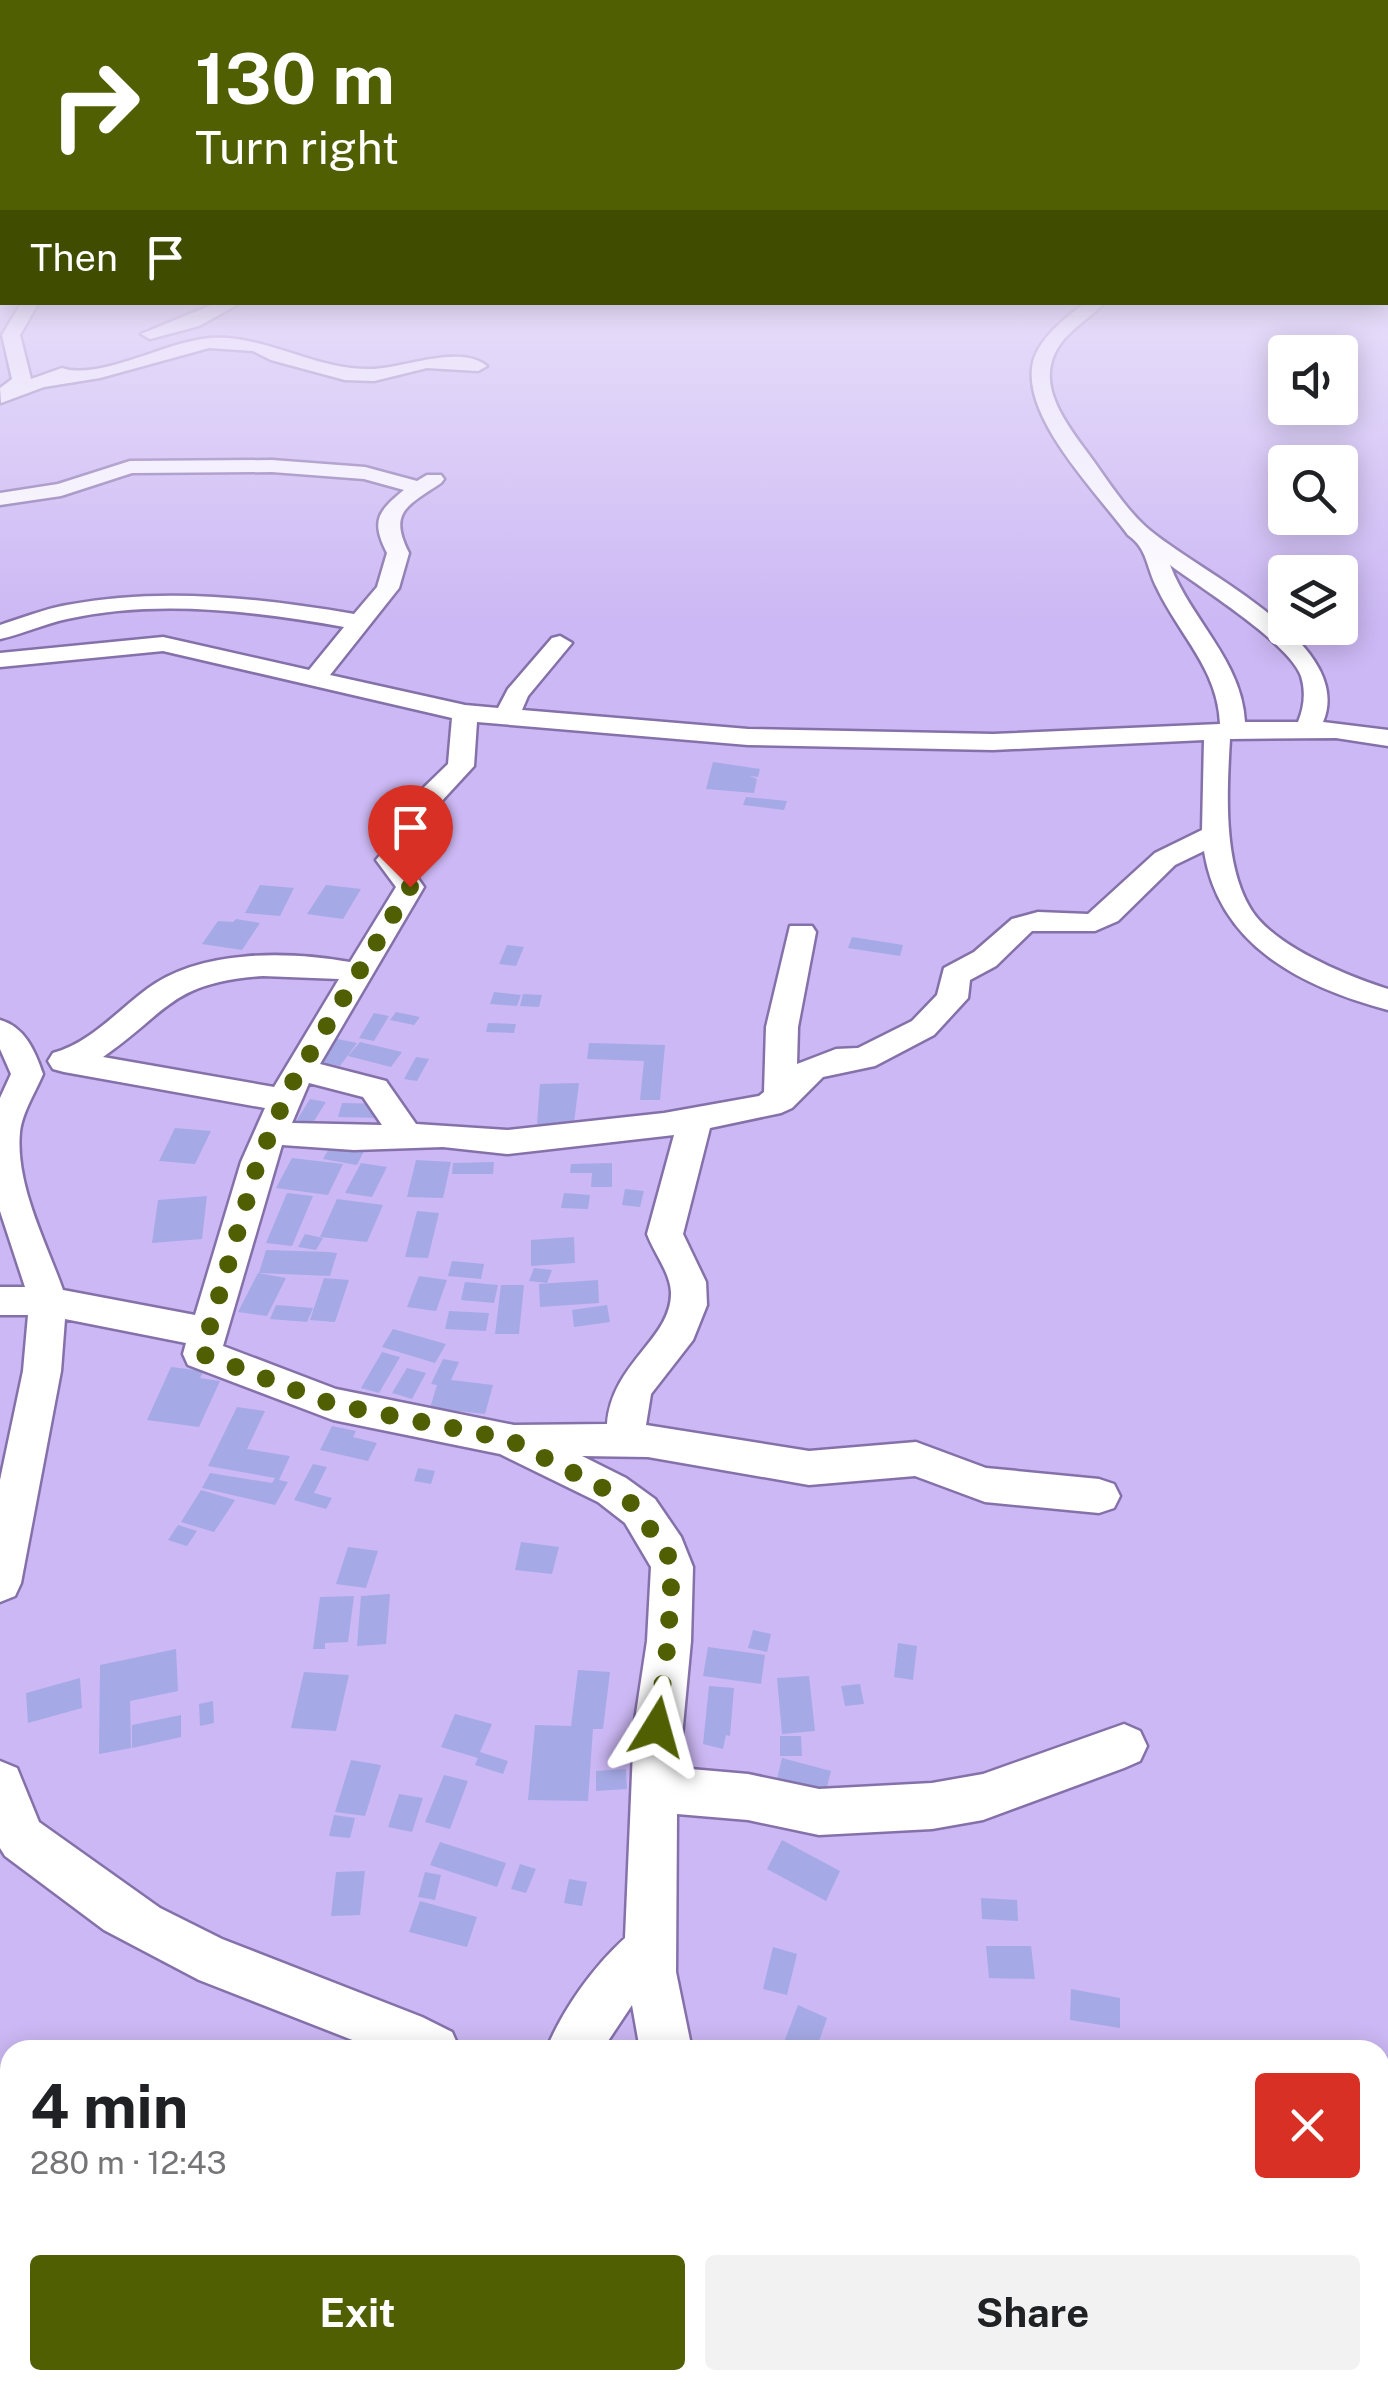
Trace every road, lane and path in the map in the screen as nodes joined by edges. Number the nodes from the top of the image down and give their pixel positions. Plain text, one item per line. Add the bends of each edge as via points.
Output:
1 (1045, 401) edge
2 (0, 499) edge
3 (1155, 545) junction
4 (363, 623) junction
5 (0, 632) edge
6 (560, 643) dead end
7 (0, 660) edge
8 (314, 679) junction
9 (465, 713) junction
10 (506, 717) junction
11 (1307, 730) junction
12 (1225, 731) junction
13 (1388, 738) edge
14 (1219, 833) junction
15 (802, 932) dead end
16 (360, 973) junction
17 (1388, 1000) edge
18 (10, 1040) edge
19 (72, 1062) junction
20 (780, 1100) junction
21 (285, 1101) junction
22 (696, 1117) junction
23 (406, 1135) junction
24 (48, 1300) junction
25 (0, 1301) edge
26 (206, 1332) junction
27 (508, 1439) junction
28 (625, 1440) junction
29 (8, 1494) edge
30 (1099, 1496) dead end
31 (0, 1583) edge
32 (1124, 1746) dead end
33 (0, 1785) edge
34 (654, 1790) junction
35 (0, 1801) edge
36 (651, 1949) junction
37 (413, 2040) edge
38 (579, 2040) edge
39 (664, 2040) edge

1 - 3 street via 1100,486
2 - 4 street via 60,490 130,467 272,466 428,483 388,523 398,554 388,588
3 - 11 street via 1295,650 1314,675 1317,707
3 - 12 street via 1158,570 1230,699
4 - 5 street via 249,606 156,603 69,612
4 - 8 street
6 - 10 street
7 - 8 street via 162,644
8 - 9 street
9 - 10 street
9 - 16 street via 461,766 425,802 426,819 391,857 410,887
10 - 12 street via 878,741
11 - 12 street
11 - 13 street
12 - 14 street
14 - 17 street via 1234,907 1247,924 1297,960
14 - 20 street via 1166,859 1095,922 1038,921 1010,932 955,974 952,998 924,1028 864,1058 812,1069
15 - 20 street via 782,1028
16 - 19 street via 305,964 185,978
16 - 21 street
18 - 19 street
18 - 24 street via 26,1067 26,1082 3,1128 3,1154
19 - 21 street
20 - 22 street
21 - 23 street via 354,1138
21 - 23 street via 374,1089
21 - 26 street
22 - 23 street via 507,1142
22 - 28 street via 664,1222 689,1299 677,1332 633,1389
24 - 25 street
24 - 26 street
24 - 29 street via 42,1371
26 - 27 street via 206,1358 332,1404
27 - 28 street
27 - 34 street via 630,1502 666,1550 672,1567
28 - 30 street via 809,1468 916,1459 985,1485
29 - 31 street
32 - 34 street via 983,1797 932,1806 819,1812
33 - 35 street
33 - 37 street via 22,1838 110,1907 186,1949
34 - 36 street
36 - 38 street via 622,1976
36 - 39 street

